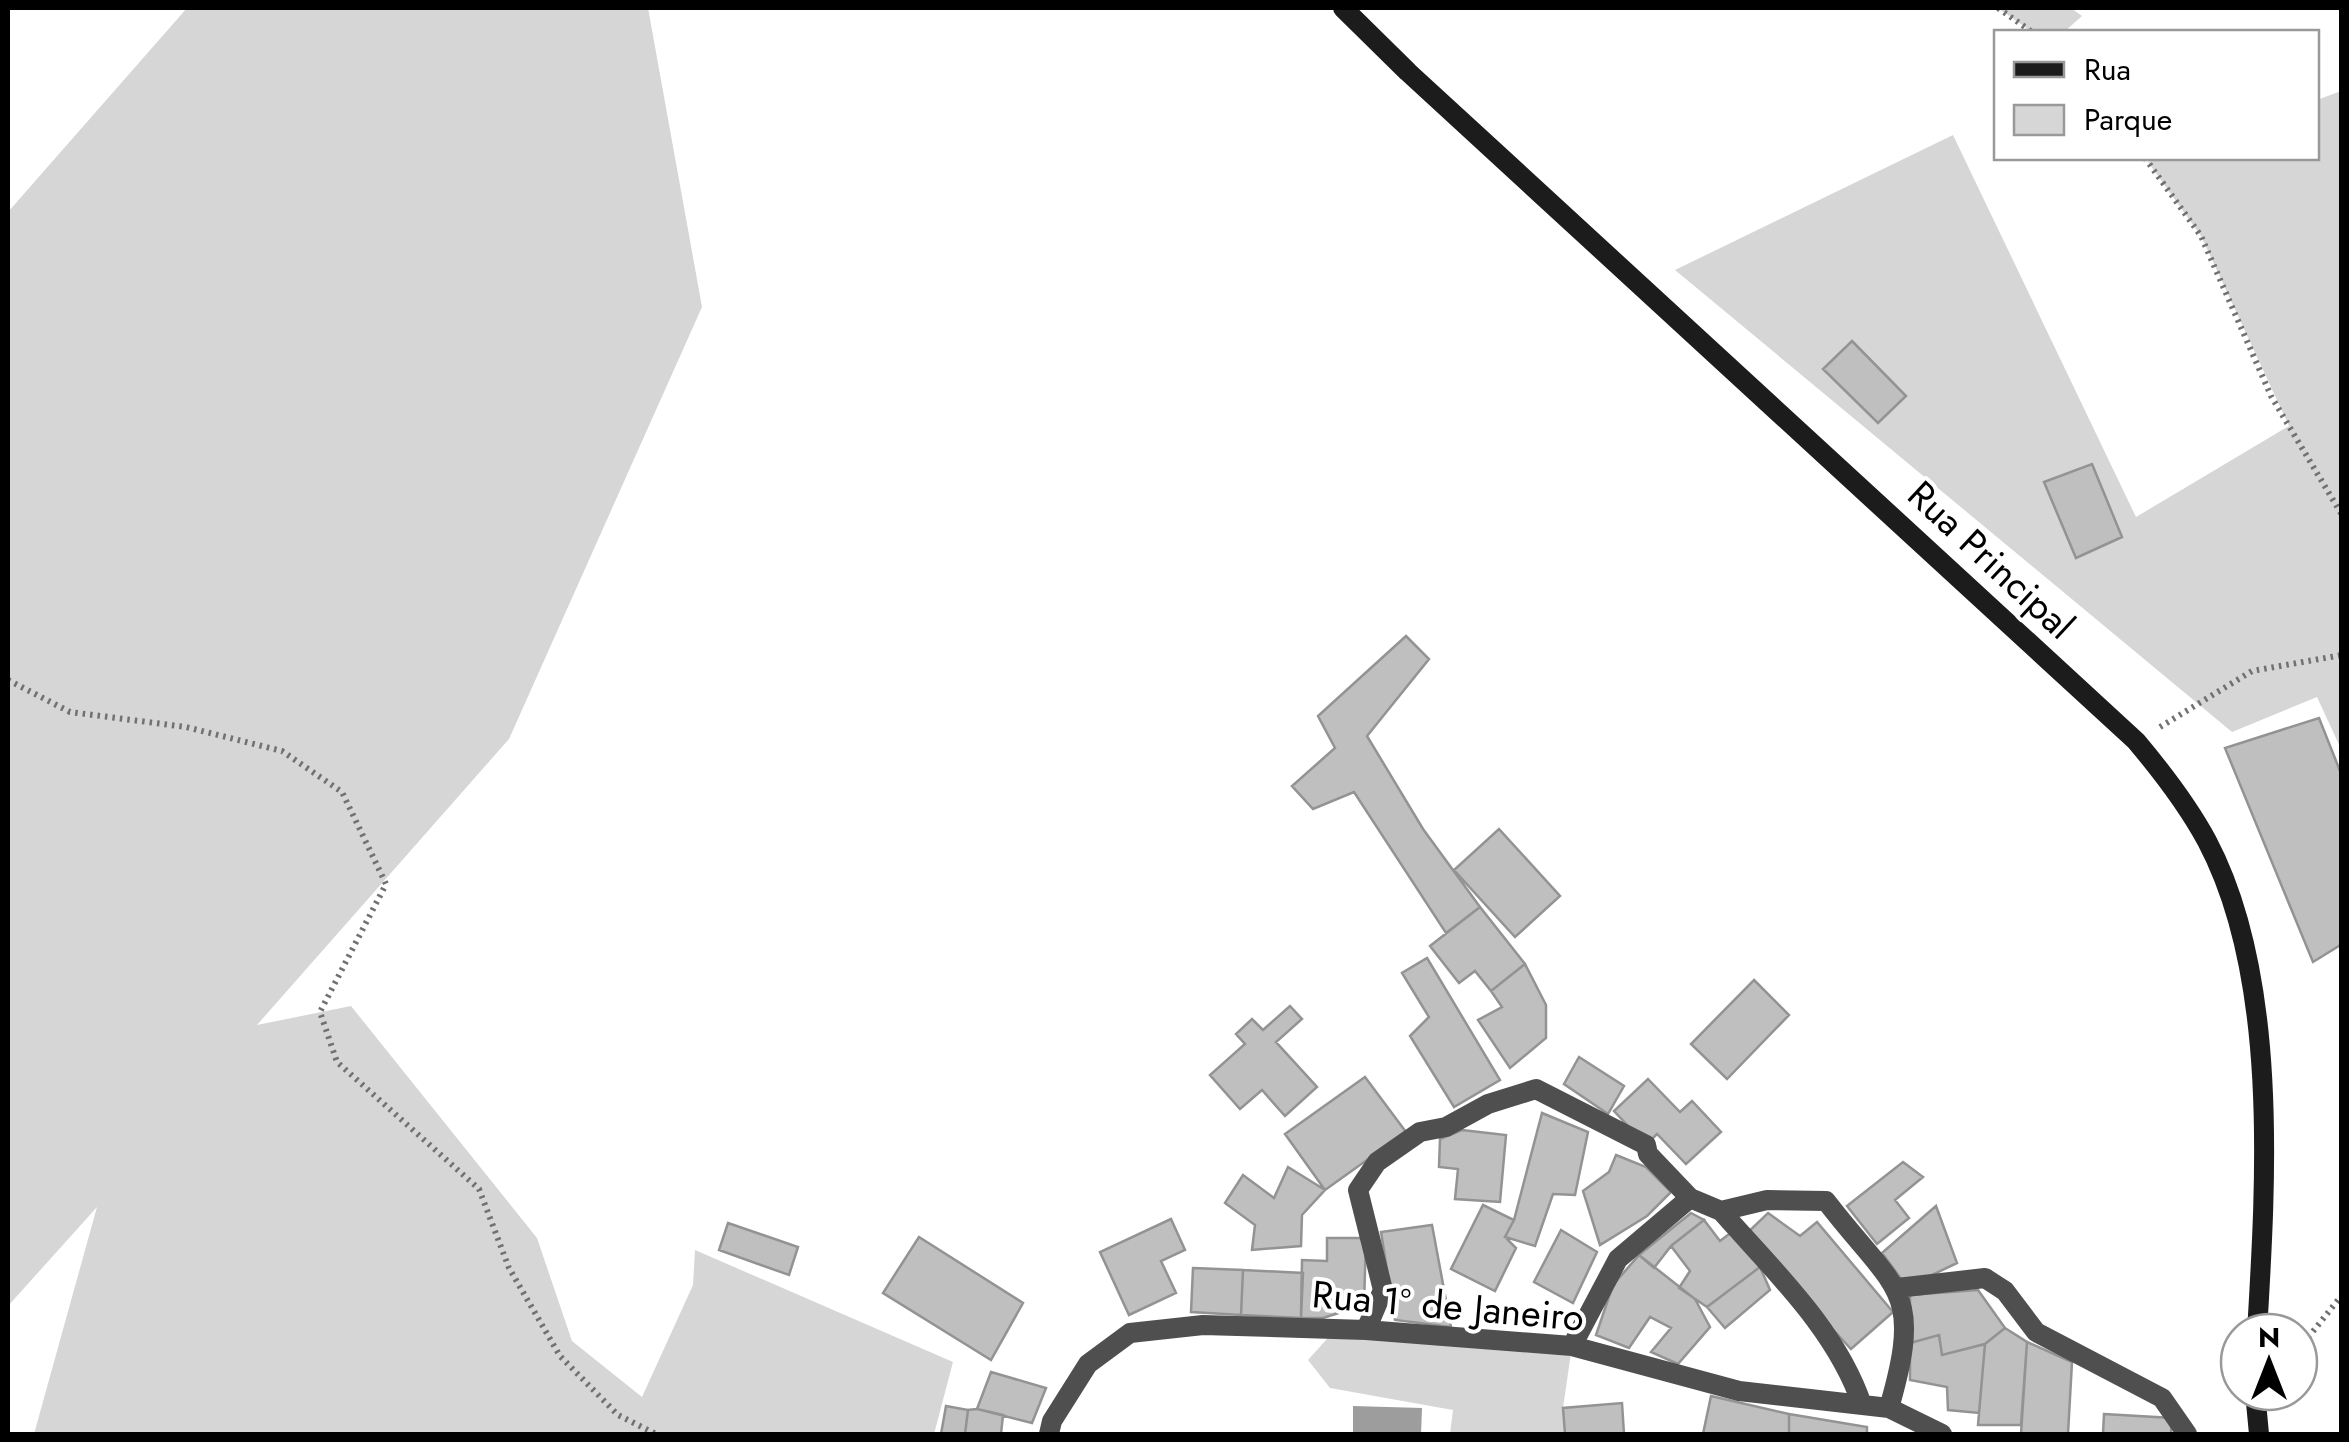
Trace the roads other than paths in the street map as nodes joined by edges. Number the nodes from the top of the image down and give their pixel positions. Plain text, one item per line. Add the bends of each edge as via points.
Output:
1 (1343, 8) edge
2 (1690, 1198) junction
3 (1721, 1211) junction
4 (1897, 1288) junction
5 (2258, 1312) edge
6 (1366, 1330) junction
7 (1572, 1346) junction
8 (1862, 1405) junction
9 (1888, 1408) junction
10 (1049, 1434) edge
11 (1942, 1434) edge
12 (2187, 1434) edge

1 - 5 street, Rua Principal via 2136,741 2174,787 2208,843 2246,963 2266,1172
2 - 3 street
2 - 6 street via 1646,1145 1536,1088 1488,1104 1446,1127 1420,1132 1377,1162 1358,1190 1383,1290
2 - 7 street via 1618,1259
3 - 4 street via 1767,1200 1826,1201
3 - 8 street via 1807,1310 1851,1372
4 - 9 street via 1905,1351
4 - 12 street via 1985,1278 2005,1291 2036,1332 2162,1398
6 - 7 street, Rua 1º de Janeiro
6 - 10 street, Rua 1º de Janeiro via 1203,1325 1130,1334 1088,1364
7 - 8 street, Rua 1º de Janeiro via 1740,1392
8 - 9 street, Rua 1º de Janeiro
9 - 11 street, Rua 1º de Janeiro

